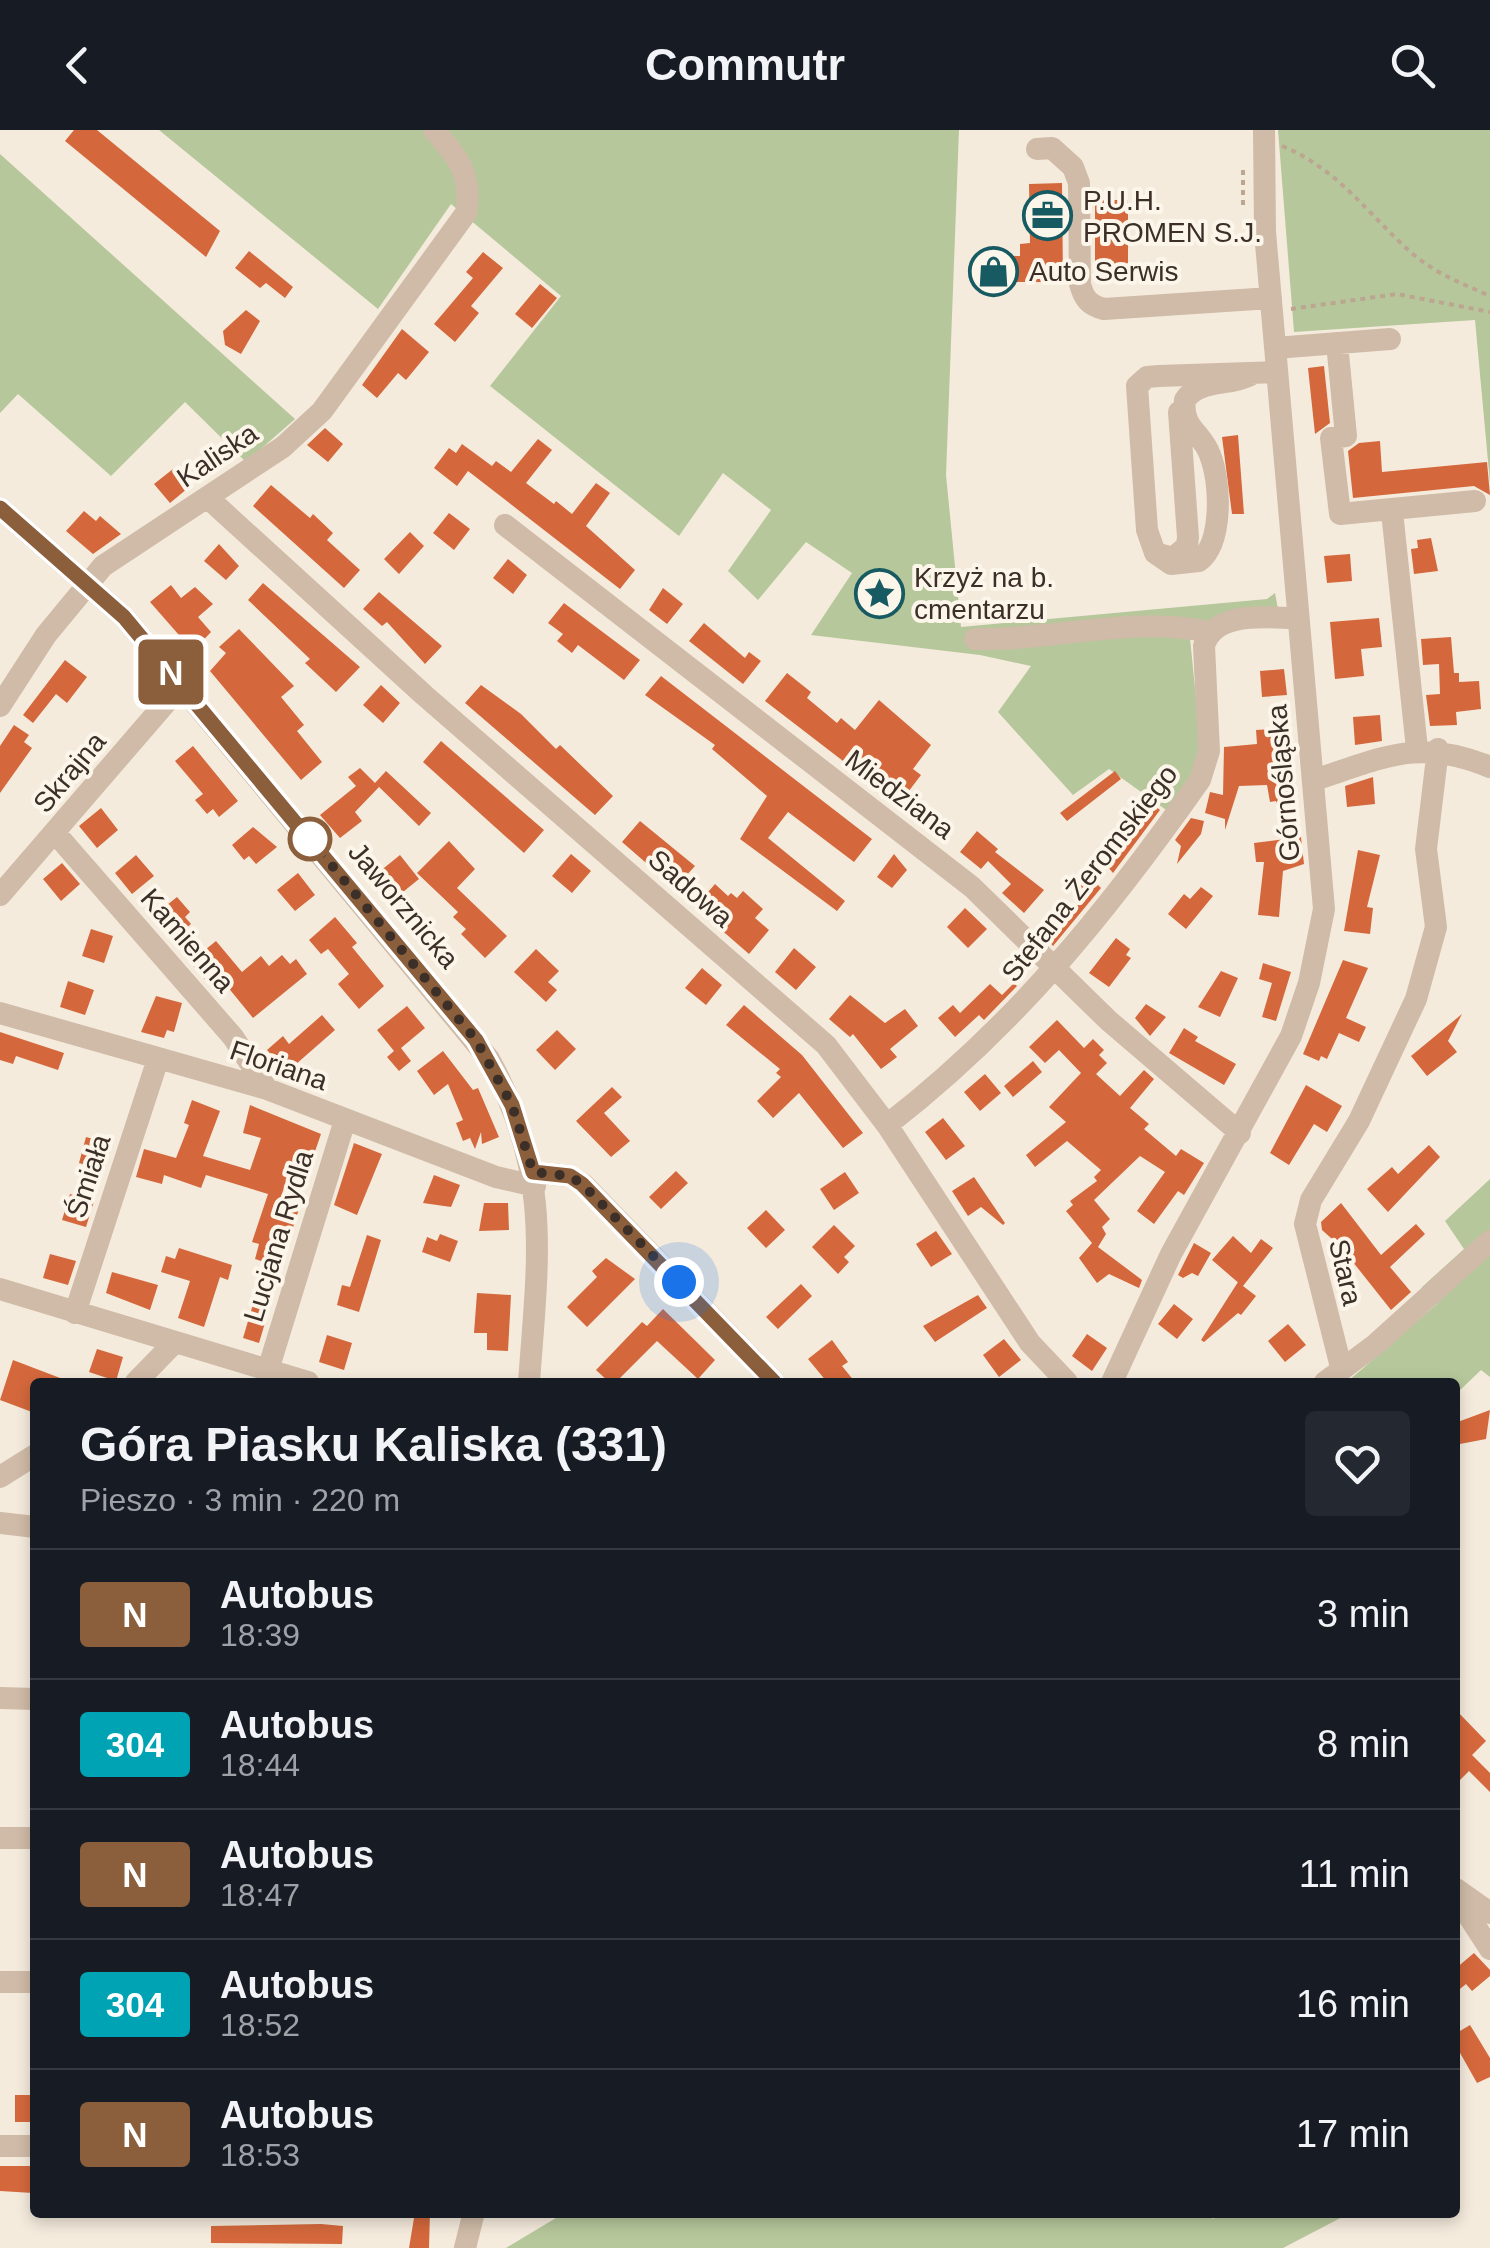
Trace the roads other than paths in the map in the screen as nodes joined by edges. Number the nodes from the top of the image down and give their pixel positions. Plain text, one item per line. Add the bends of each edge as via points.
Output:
1 (434, 130) edge
2 (1258, 143) edge
3 (1037, 149) dead end
4 (1271, 305) junction
5 (1390, 339) dead end
6 (1337, 343) junction
7 (1274, 348) junction
8 (1265, 372) junction
9 (208, 498) junction
10 (1475, 501) dead end
11 (0, 508) edge
12 (1393, 521) dead end
13 (505, 525) dead end
14 (88, 583) junction
15 (1298, 618) junction
16 (1208, 632) junction
17 (974, 640) dead end
18 (182, 684) junction
19 (0, 706) edge
20 (1428, 749) junction
21 (1490, 767) edge
22 (1314, 780) junction
23 (56, 834) junction
24 (0, 895) edge
25 (1057, 968) junction
26 (0, 1013) edge
27 (158, 1059) junction
28 (266, 1090) junction
29 (346, 1120) junction
30 (887, 1125) junction
31 (1240, 1133) junction
32 (534, 1179) junction
33 (1490, 1241) edge
34 (0, 1288) edge
35 (76, 1312) junction
36 (174, 1343) junction
37 (268, 1370) junction
38 (1333, 1375) edge
39 (140, 1378) edge
40 (295, 1378) edge
41 (529, 1378) edge
42 (770, 1378) edge
43 (1063, 1378) edge
44 (1114, 1378) edge
45 (30, 1458) edge
46 (0, 1477) edge
47 (0, 1523) edge
48 (30, 1526) edge
49 (0, 1698) edge
50 (30, 1699) edge
51 (0, 1838) edge
52 (30, 1838) edge
53 (1460, 1895) edge
54 (1460, 1900) edge
55 (1490, 1913) edge
56 (1490, 1949) edge
57 (0, 1982) edge
58 (30, 1982) edge
59 (0, 2146) edge
60 (30, 2146) edge
61 (472, 2218) edge
62 (465, 2248) edge

1 - 9 street, Kaliska via 470,184 466,213 452,236 322,411
2 - 4 street, Górnośląska via 1250,221
3 - 4 street via 1052,148 1074,167 1080,284 1093,306
4 - 7 street, Górnośląska
5 - 6 street
6 - 7 street
6 - 10 street via 1346,436 1331,438 1340,514
7 - 8 street, Górnośląska
8 - 8 street via 1147,377 1137,386 1146,530 1155,553 1171,564 1190,565 1208,555 1217,532 1212,461 1185,421 1185,400 1200,386 1238,383
8 - 15 street, Górnośląska
9 - 14 street, Kaliska via 103,566
9 - 30 street, Sadowa via 826,1045
11 - 14 street, Jaworznicka
12 - 20 street, Stara
13 - 25 street, Miedziana via 972,887
14 - 18 street, Jaworznicka
14 - 19 street, Kaliska
15 - 16 street via 1221,623
15 - 22 street, Górnośląska
16 - 17 street via 1123,629
16 - 25 street, Stefana Żeromskiego via 1208,766
18 - 23 street, Skrajna
18 - 32 street, Jaworznicka via 476,1040 512,1105
20 - 21 street
20 - 22 street
20 - 38 street, Stara via 1426,849 1436,926 1416,999 1304,1224
22 - 31 street, Górnośląska via 1324,908 1318,940 1292,1036
23 - 24 street, Skrajna
23 - 28 street, Kamienna via 233,1037
25 - 30 street, Stefana Żeromskiego via 953,1074
25 - 31 street, Miedziana
26 - 27 street, Floriana
27 - 28 street, Floriana
27 - 35 street, Śmiała
28 - 29 street, Floriana
29 - 32 street, Floriana via 496,1177
29 - 37 street, Lucjana Rydla
30 - 43 street, Sadowa via 1030,1342
31 - 44 street, Górnośląska via 1170,1254
32 - 41 street, Jaworznicka via 539,1226
32 - 42 street, Floriana via 570,1176 582,1184
33 - 38 street
34 - 35 street
35 - 36 street
36 - 37 street
36 - 39 street
37 - 40 street
45 - 46 street
47 - 48 street
49 - 50 street
51 - 52 street
53 - 55 street
54 - 56 street
57 - 58 street
59 - 60 street
61 - 62 street

